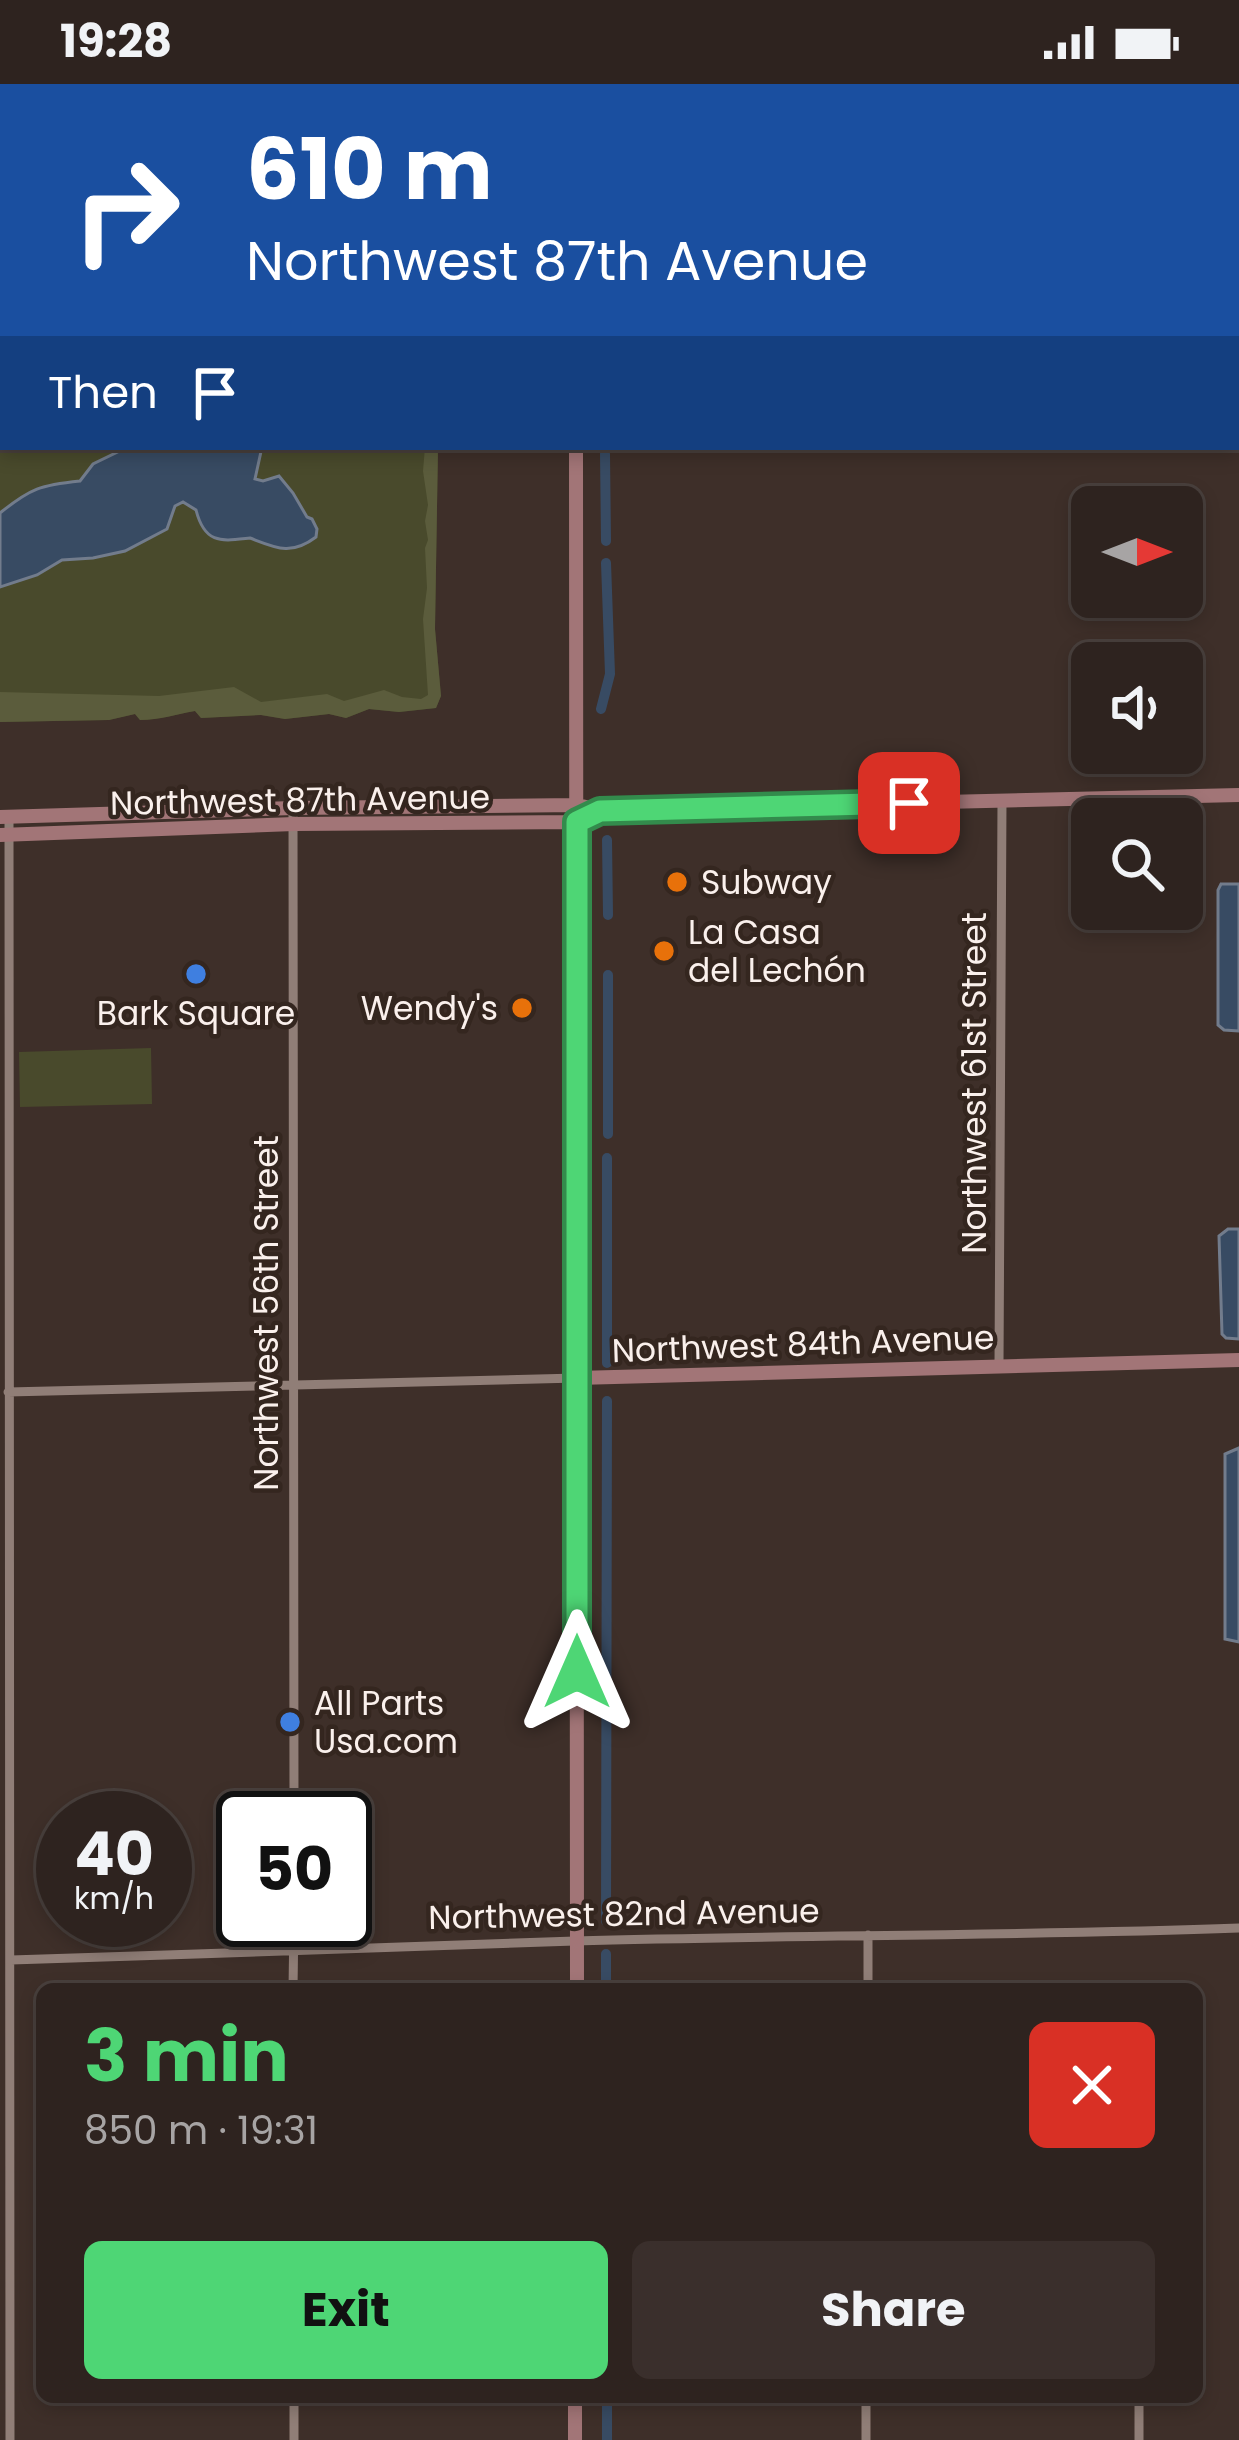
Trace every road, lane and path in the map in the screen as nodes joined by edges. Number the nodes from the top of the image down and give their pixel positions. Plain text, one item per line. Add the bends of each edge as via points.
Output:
1 (576, 450) edge
2 (1239, 795) edge
3 (1002, 801) junction
4 (577, 805) junction
5 (293, 808) junction
6 (600, 811) junction
7 (4, 817) edge
8 (577, 822) junction
9 (294, 824) junction
10 (4, 835) edge
11 (1239, 1360) edge
12 (999, 1365) junction
13 (577, 1378) junction
14 (292, 1385) junction
15 (8, 1393) junction
16 (294, 1791) edge
17 (1239, 1928) edge
18 (868, 1935) junction
19 (577, 1941) junction
20 (293, 1947) edge
21 (293, 1950) junction
22 (10, 1960) junction
23 (293, 1983) edge
24 (577, 1983) edge
25 (868, 1983) edge
26 (294, 2403) edge
27 (575, 2403) edge
28 (866, 2403) edge
29 (1139, 2403) edge
30 (10, 2440) edge
31 (294, 2440) edge
32 (575, 2440) edge
33 (866, 2440) edge
34 (1139, 2440) edge

1 - 4 main road
2 - 3 main road, Northwest 87th Avenue
3 - 6 main road, Northwest 87th Avenue
3 - 12 street, Northwest 61st Street
4 - 5 main road, Northwest 87th Avenue
4 - 6 main road, Northwest 87th Avenue
4 - 8 main road
5 - 7 main road, Northwest 87th Avenue
5 - 9 street, Northwest 56th Street
6 - 8 main road, Northwest 87th Avenue
7 - 10 street
8 - 9 main road, Northwest 87th Avenue
8 - 13 main road
9 - 10 main road, Northwest 87th Avenue
9 - 14 street, Northwest 56th Street
10 - 15 street
11 - 12 main road, Northwest 84th Avenue
12 - 13 main road, Northwest 84th Avenue
13 - 14 street, Northwest 84th Avenue
13 - 19 main road
14 - 15 street, Northwest 84th Avenue
14 - 16 street, Northwest 56th Street
15 - 22 street
17 - 18 street, Northwest 82nd Avenue
18 - 19 street, Northwest 82nd Avenue
18 - 25 street
19 - 21 street, Northwest 82nd Avenue
19 - 24 main road
20 - 21 street
21 - 22 street, Northwest 82nd Avenue
21 - 23 street
22 - 30 street
26 - 31 street
27 - 32 main road
28 - 33 street
29 - 34 street

